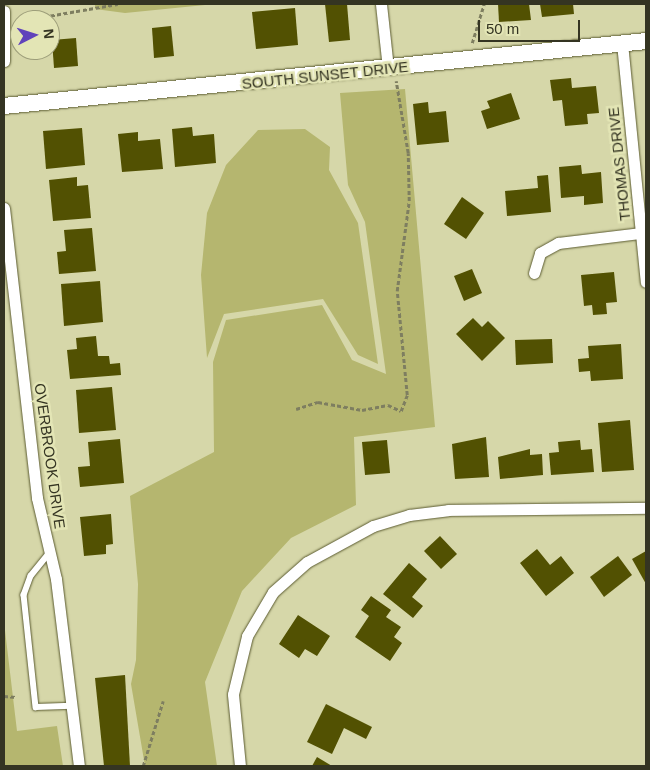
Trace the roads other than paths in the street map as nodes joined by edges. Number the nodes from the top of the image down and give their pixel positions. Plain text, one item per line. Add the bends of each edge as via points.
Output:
1 (381, 4) edge
2 (4, 11) edge
3 (646, 41) edge
4 (622, 43) junction
5 (4, 61) edge
6 (392, 75) junction
7 (4, 106) edge
8 (4, 208) edge
9 (641, 234) junction
10 (534, 273) dead end
11 (646, 282) edge
12 (646, 508) edge
13 (50, 554) junction
14 (71, 706) junction
15 (79, 766) edge
16 (240, 766) edge

1 - 6 street
2 - 5 street
3 - 4 street, SOUTH SUNSET DRIVE
4 - 6 street, SOUTH SUNSET DRIVE
4 - 9 street, THOMAS DRIVE
6 - 7 street, SOUTH SUNSET DRIVE
8 - 13 street, OVERBROOK DRIVE via 38,498
9 - 10 street via 558,243 540,253
9 - 11 street, THOMAS DRIVE
12 - 16 street via 448,510 409,515 372,526 307,562 273,592 247,636 233,694
13 - 14 street, OVERBROOK DRIVE
13 - 14 lane via 31,576 24,595 36,707
14 - 15 street, OVERBROOK DRIVE

